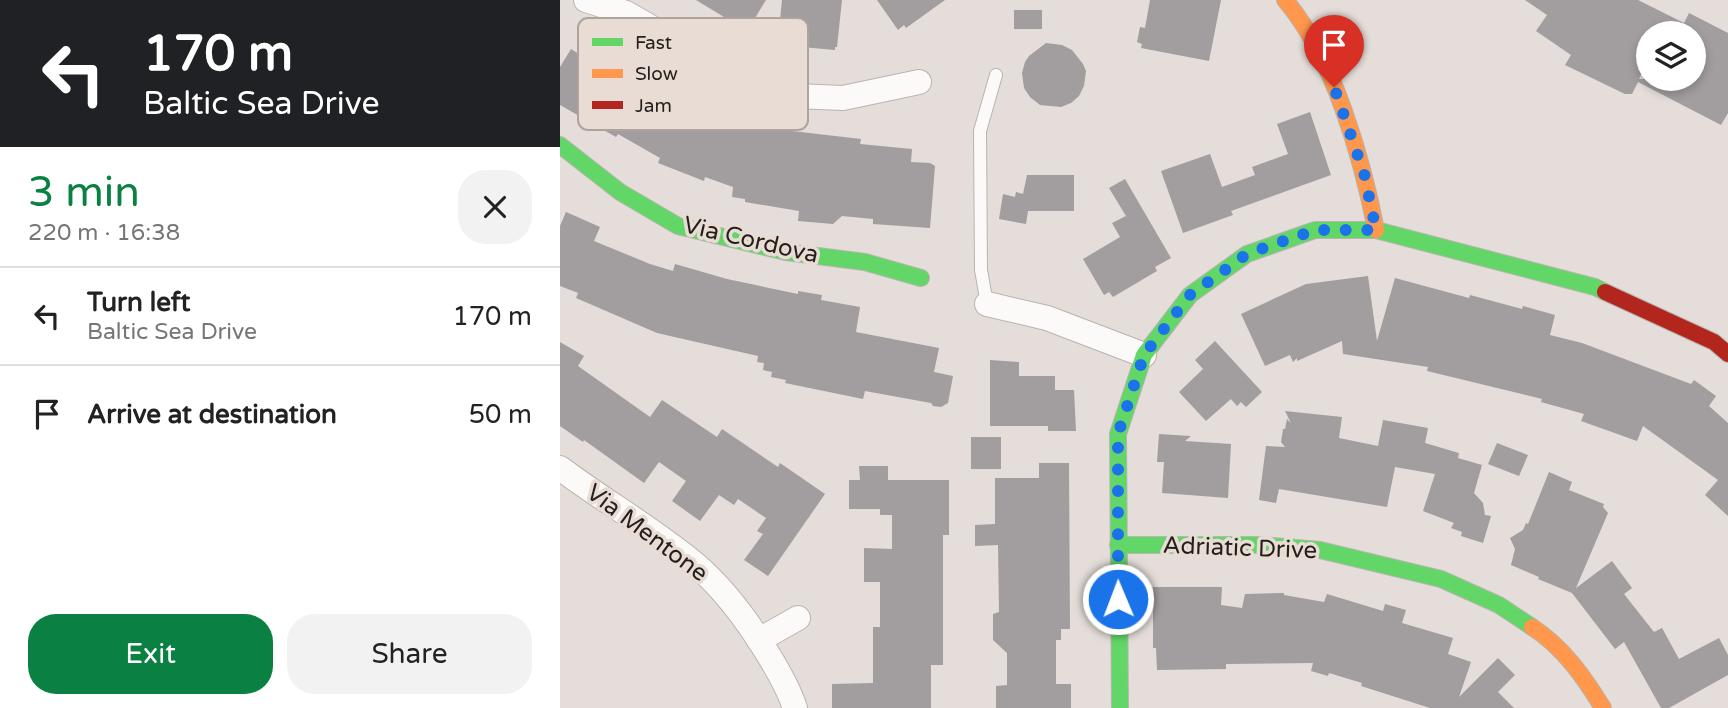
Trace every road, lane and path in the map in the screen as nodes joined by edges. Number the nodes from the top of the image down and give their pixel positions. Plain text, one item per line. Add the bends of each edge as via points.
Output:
1 (586, 0) edge
2 (1285, 0) edge
3 (635, 18) edge
4 (996, 75) dead end
5 (919, 82) dead end
6 (808, 97) edge
7 (560, 145) edge
8 (1376, 230) junction
9 (921, 278) dead end
10 (987, 304) joint
11 (1728, 354) edge
12 (1144, 355) junction
13 (560, 468) edge
14 (1118, 545) junction
15 (798, 618) dead end
16 (760, 640) junction
17 (795, 708) edge
18 (1120, 708) edge
19 (1603, 708) edge

1 - 3 street
2 - 8 street via 1322,54 1364,173
4 - 10 lane via 980,131 981,270
5 - 6 street via 843,98
7 - 9 street, Via Cordova via 620,192 678,226 786,252 865,262
8 - 11 street via 1595,287 1714,342
8 - 12 street via 1315,230 1247,254 1190,295
10 - 12 street via 1047,318
12 - 14 street via 1118,434
13 - 16 street, Via Mentone via 697,566
14 - 18 street
14 - 19 street, Adriatic Drive via 1320,550 1441,579 1499,605 1543,634 1583,675
15 - 16 street
16 - 17 street, Via Mentone

